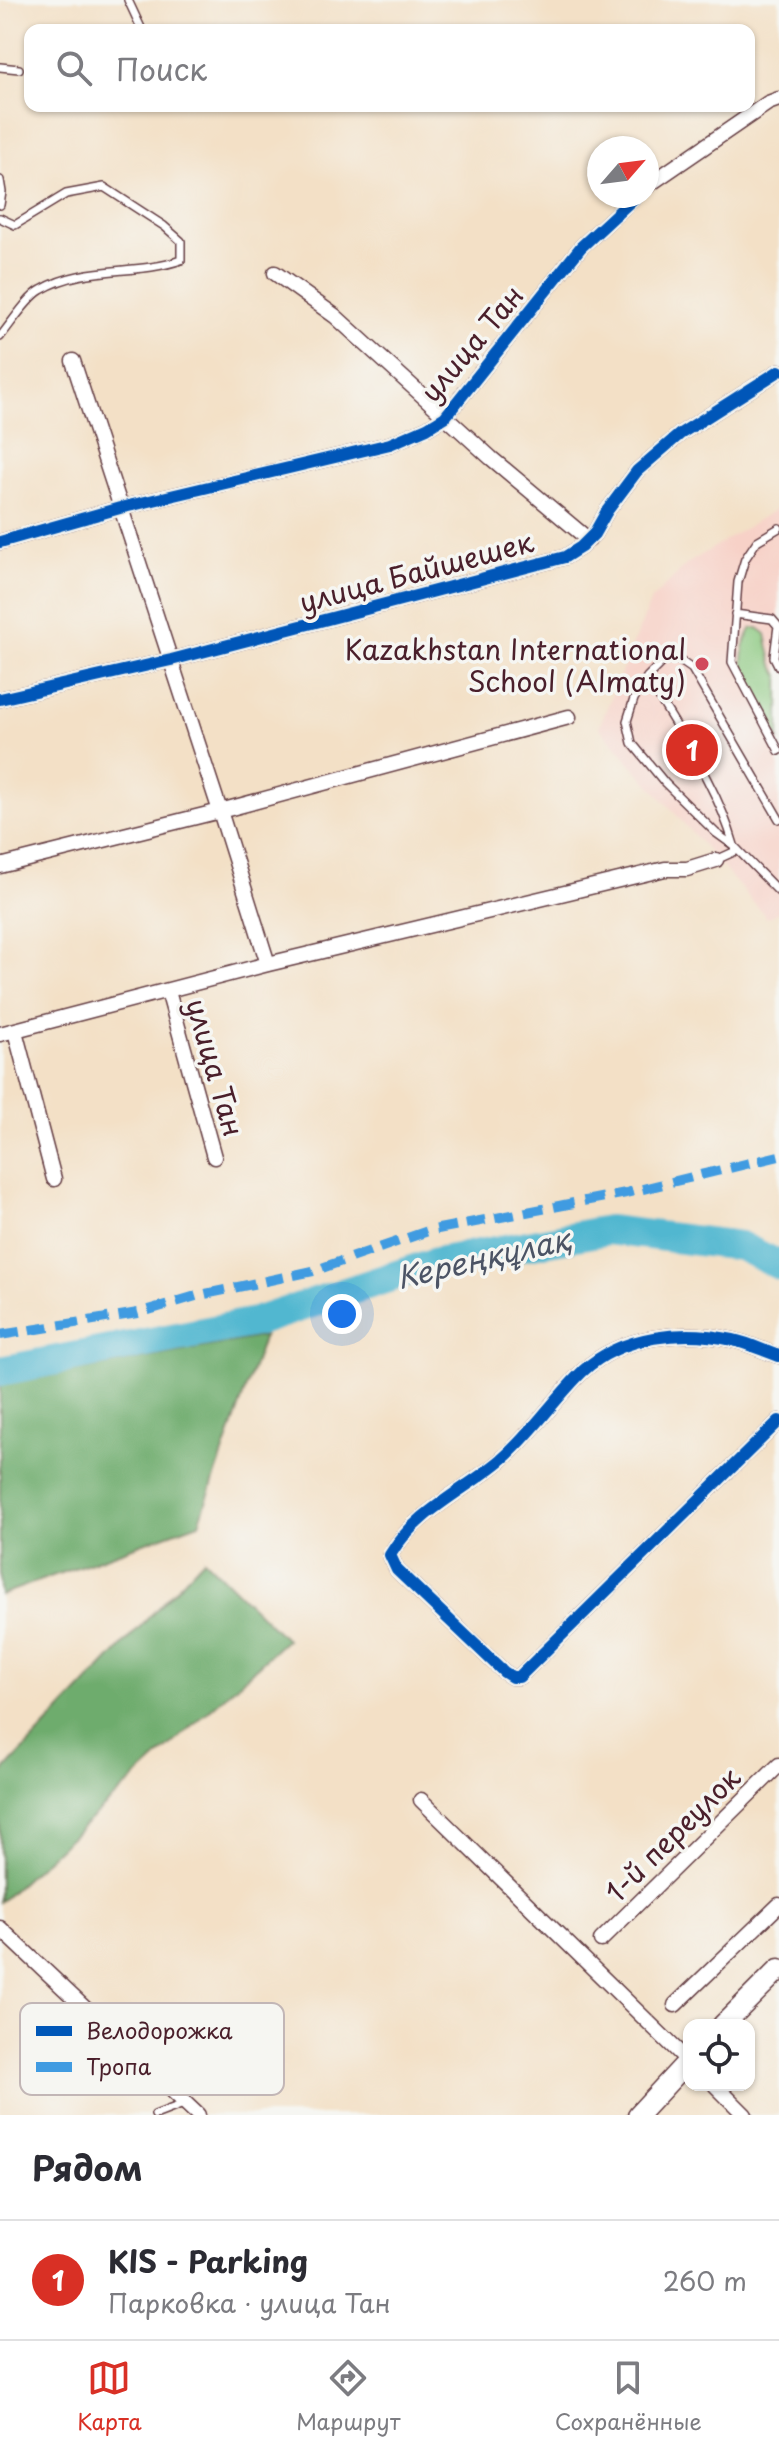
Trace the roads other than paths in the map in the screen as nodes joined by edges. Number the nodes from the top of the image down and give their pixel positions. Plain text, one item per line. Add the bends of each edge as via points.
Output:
1 (128, 0) edge
2 (139, 24) edge
3 (0, 67) edge
4 (19, 69) dead end
5 (779, 99) edge
6 (755, 112) edge
7 (755, 112) edge
8 (659, 178) edge
9 (0, 180) edge
10 (0, 205) edge
11 (623, 208) edge
12 (0, 218) edge
13 (275, 273) dead end
14 (0, 337) edge
15 (73, 361) dead end
16 (779, 371) edge
17 (445, 417) junction
18 (120, 508) junction
19 (779, 528) edge
20 (589, 540) junction
21 (0, 542) edge
22 (735, 614) junction
23 (171, 660) junction
24 (779, 667) edge
25 (647, 677) junction
26 (0, 699) edge
27 (569, 717) dead end
28 (779, 751) edge
29 (220, 811) junction
30 (779, 819) edge
31 (736, 848) junction
32 (716, 860) joint
33 (0, 866) edge
34 (779, 892) edge
35 (268, 964) junction
36 (168, 991) junction
37 (8, 1032) edge
38 (214, 1157) dead end
39 (54, 1179) dead end
40 (779, 1356) edge
41 (779, 1421) edge
42 (779, 1765) edge
43 (421, 1800) dead end
44 (779, 1905) edge
45 (0, 1928) edge
46 (601, 1940) dead end
47 (779, 1969) edge
48 (80, 2003) edge
49 (675, 2005) dead end
50 (729, 2019) edge
51 (683, 2055) edge
52 (683, 2067) edge
53 (721, 2091) edge
54 (177, 2095) edge
55 (186, 2103) junction
56 (155, 2115) edge
57 (198, 2115) edge
58 (638, 2115) edge
59 (745, 2115) edge

1 - 2 lane
3 - 4 lane
5 - 7 street
6 - 8 street
9 - 10 lane
11 - 17 street, улица Тан via 581,247
12 - 14 lane via 15,225 66,194 104,187 181,241 181,260 164,266 85,273 38,291
13 - 17 street via 335,316
15 - 18 street
16 - 20 street, улица Байшешек via 680,434 637,471
17 - 18 street, улица Тан via 390,444
17 - 20 street
18 - 21 street, улица Тан
18 - 23 street
19 - 22 lane via 749,550
20 - 23 street, улица Байшешек via 565,557
22 - 24 lane via 772,619 778,626 774,657
22 - 28 lane via 732,662
23 - 26 street, улица Байшешек
23 - 29 street
25 - 30 lane via 664,660 679,660 692,669
25 - 31 lane via 709,783
25 - 31 lane via 627,721 632,743 665,783
27 - 29 street
29 - 33 street
29 - 35 street
31 - 32 lane
31 - 34 lane
32 - 35 street, улица Тан
35 - 36 street, улица Тан
36 - 37 street, улица Тан
36 - 38 street, улица Тан
37 - 39 street, улица Тан
40 - 41 street via 733,1340 686,1335 629,1343 607,1353 584,1370 501,1460 432,1510 390,1555 397,1570 493,1662 519,1677
42 - 46 street, 1-й переулок
43 - 51 street
44 - 49 street
45 - 48 street
47 - 50 street
52 - 58 street
53 - 59 street
54 - 55 street
55 - 56 lane
55 - 57 street

